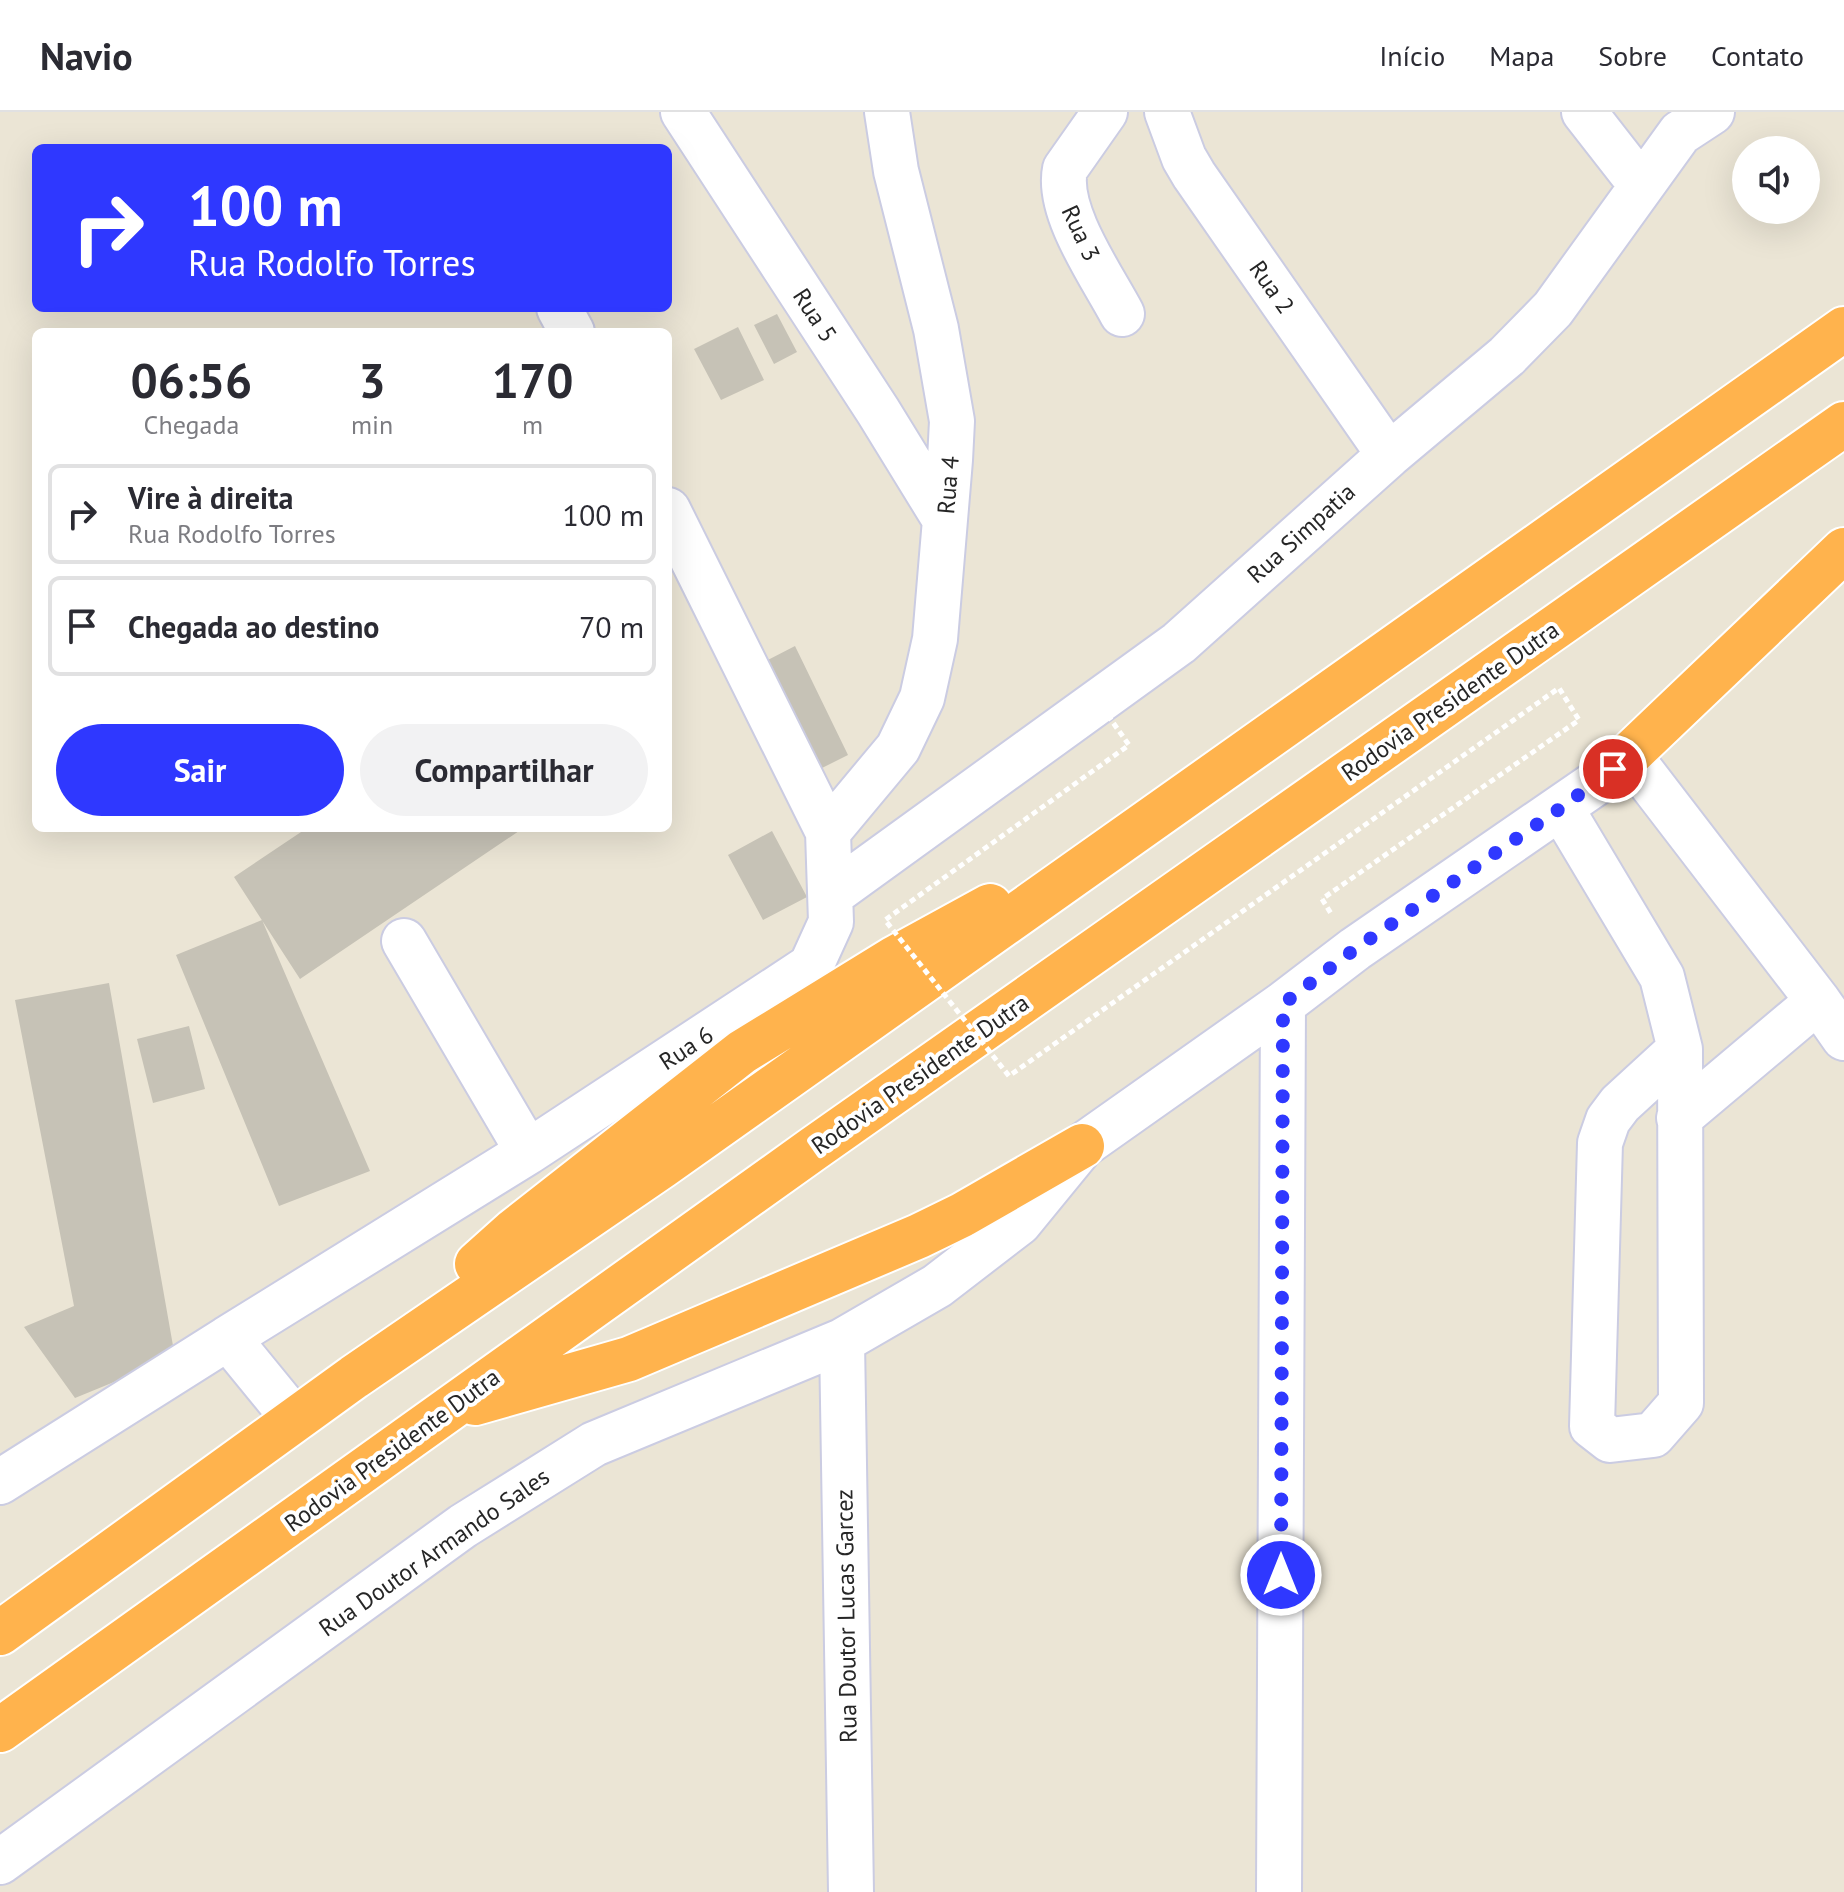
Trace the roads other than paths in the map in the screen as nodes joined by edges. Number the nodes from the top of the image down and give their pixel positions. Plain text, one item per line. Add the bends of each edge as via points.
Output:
1 (683, 112) edge
2 (887, 112) edge
3 (1105, 112) edge
4 (1167, 112) edge
5 (1584, 112) edge
6 (1692, 119) edge
7 (1641, 185) junction
8 (1122, 314) dead end
9 (1844, 329) edge
10 (1844, 424) edge
11 (1389, 455) junction
12 (672, 518) edge
13 (945, 520) junction
14 (1844, 550) edge
15 (1629, 755) junction
16 (1561, 808) junction
17 (828, 832) junction
18 (848, 894) junction
19 (404, 941) dead end
20 (1818, 1001) junction
21 (1283, 1004) junction
22 (1844, 1038) edge
23 (1680, 1049) junction
24 (1679, 1118) junction
25 (1082, 1146) junction
26 (528, 1152) junction
27 (228, 1338) junction
28 (842, 1341) junction
29 (446, 1411) junction
30 (295, 1420) junction
31 (0, 1482) edge
32 (0, 1633) edge
33 (0, 1730) edge
34 (0, 1862) edge
35 (851, 1892) edge
36 (1279, 1892) edge

1 - 13 street, Rua 5
2 - 13 street, Rua 4 via 952,421
3 - 8 street, Rua 3 via 1062,180 1080,236
4 - 11 street, Rua 2 via 1194,175
5 - 7 street
6 - 7 street, Rua Simpatia
7 - 11 street, Rua Simpatia via 1553,309 1507,356
9 - 30 highway
10 - 29 highway, Rodovia Presidente Dutra
11 - 18 street, Rua Simpatia via 1179,643
12 - 17 street, Rua 6
13 - 17 street, Rua 4 via 935,639 922,698 898,748
14 - 15 highway
15 - 16 street, Rua Doutor Armando Sales
15 - 20 street
16 - 21 street, Rua Doutor Armando Sales
16 - 23 street via 1662,977
17 - 18 street, Rua 6
18 - 26 street, Rua 6 via 811,966
19 - 26 street
20 - 22 street
20 - 24 street
21 - 25 street, Rua Doutor Armando Sales
21 - 36 street
23 - 24 street
23 - 24 street via 1620,1104 1600,1143 1592,1426 1610,1440 1653,1435 1681,1403
25 - 28 street, Rua Doutor Armando Sales via 1019,1223 937,1286
25 - 29 highway via 919,1236 629,1359
26 - 27 street, Rua 6
27 - 30 street
27 - 31 street, Rua 6
28 - 34 street, Rua Doutor Armando Sales via 594,1444 463,1526
28 - 35 street, Rua Doutor Lucas Garcez
29 - 33 highway, Rodovia Presidente Dutra
30 - 32 highway

